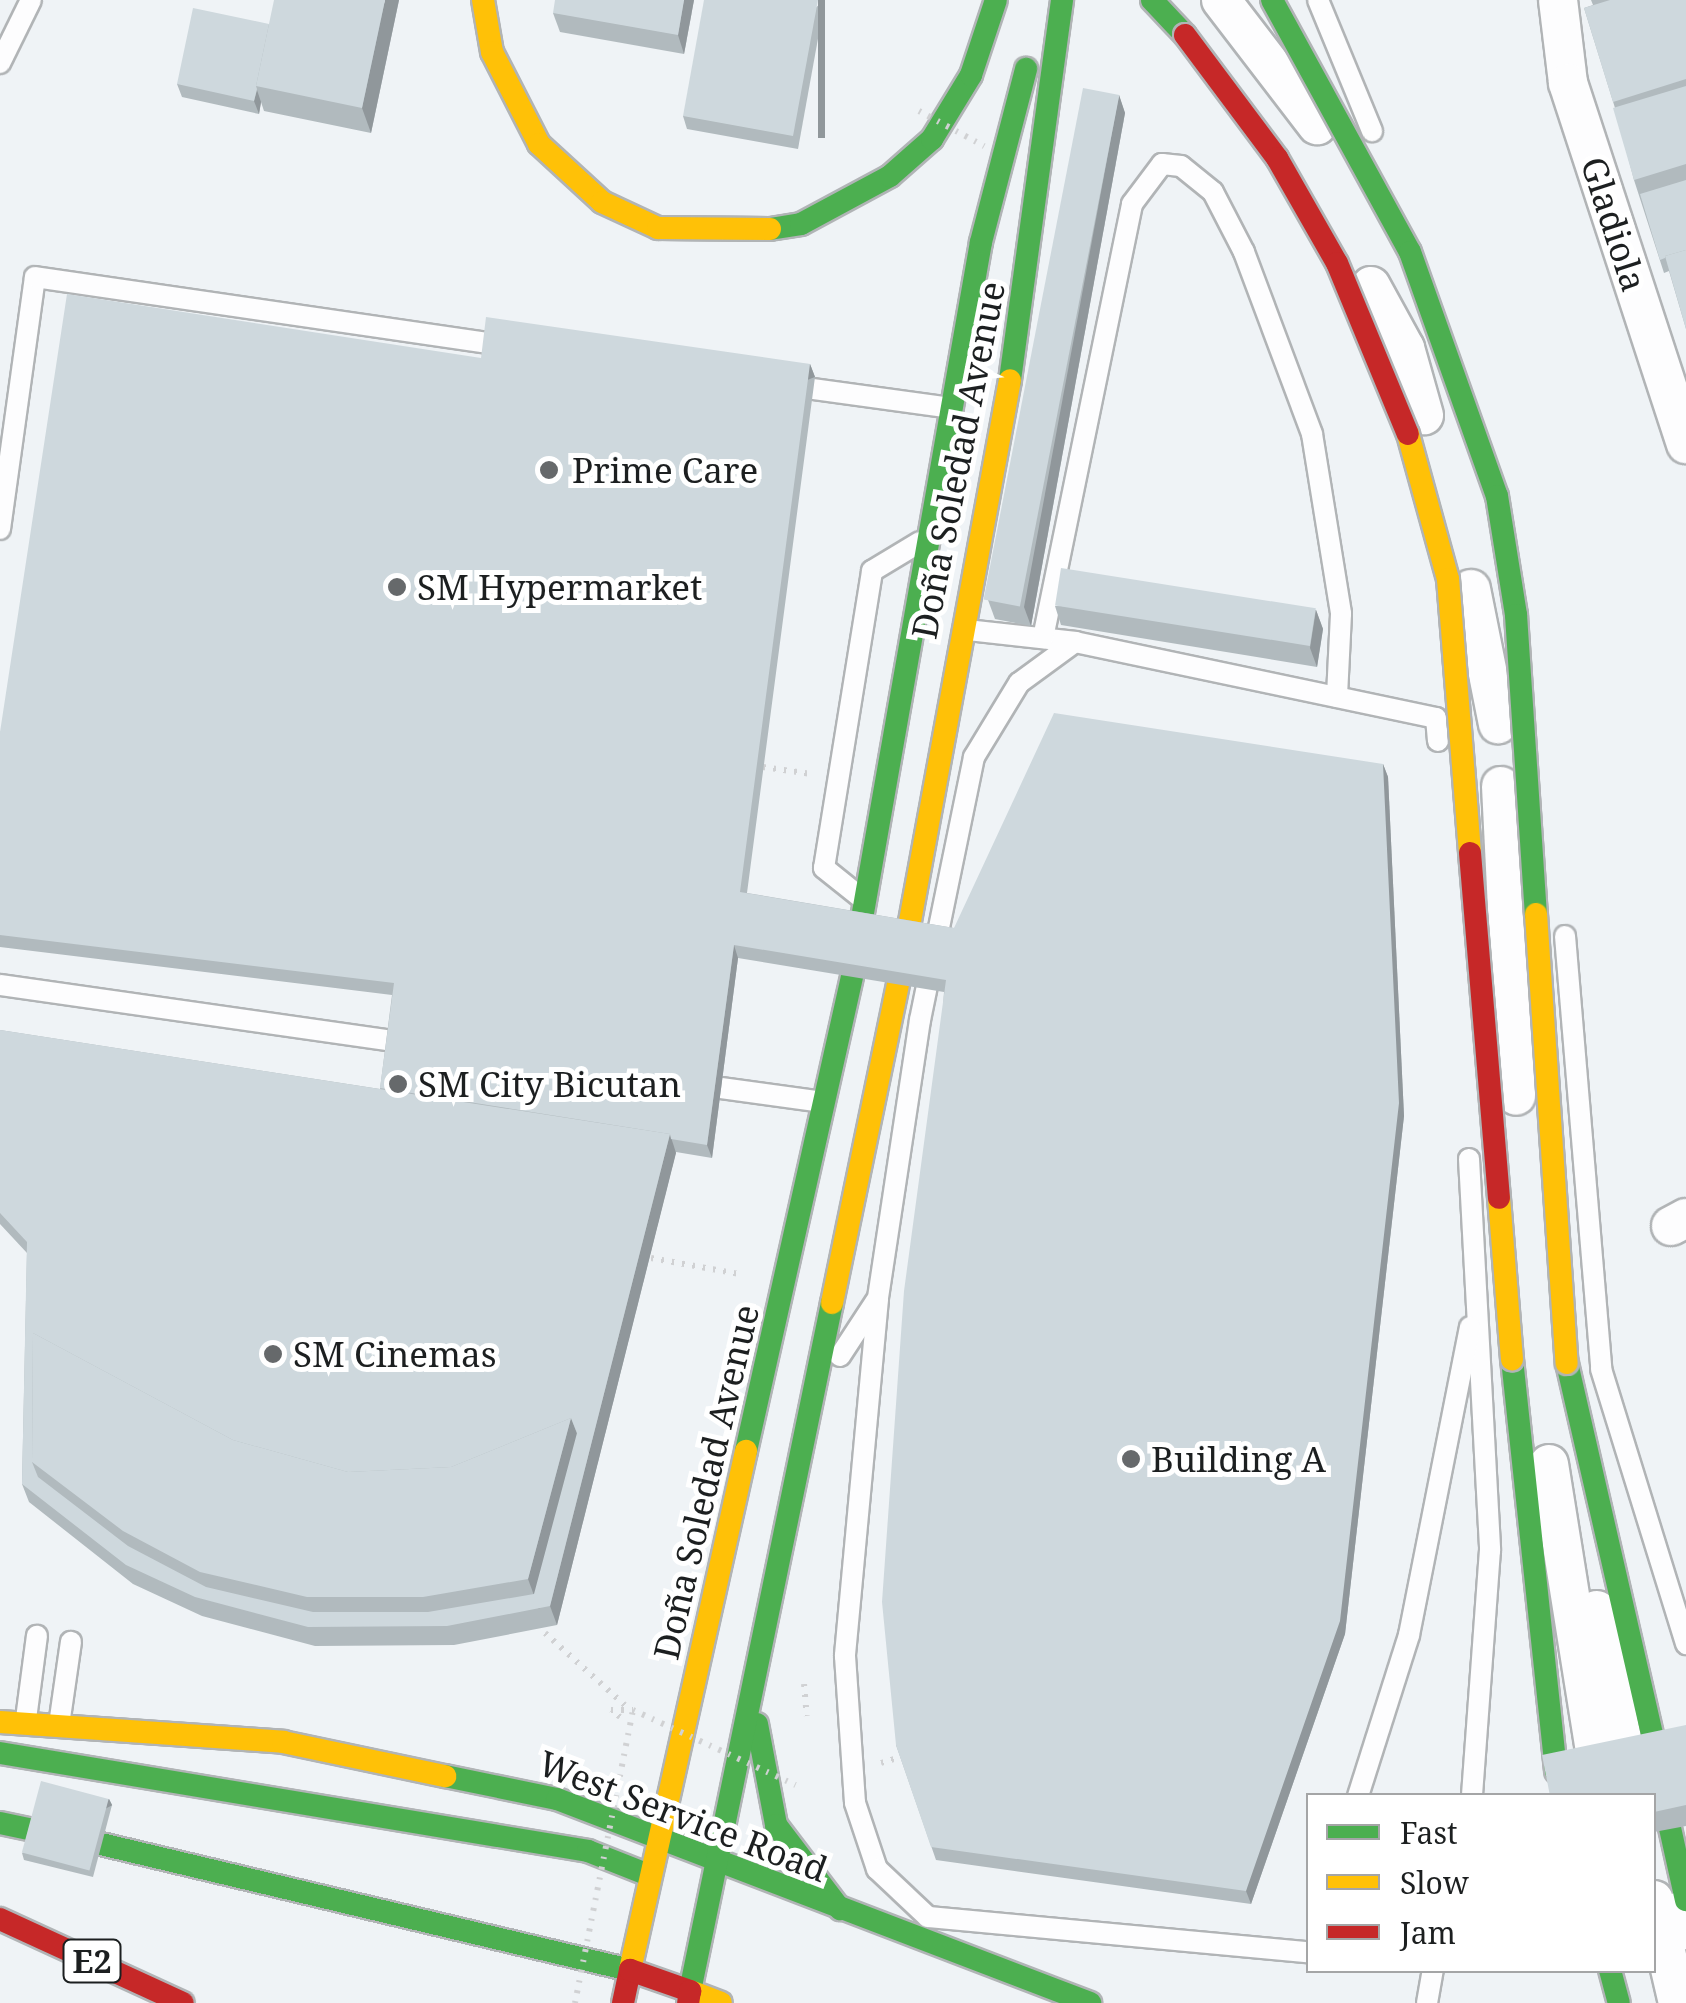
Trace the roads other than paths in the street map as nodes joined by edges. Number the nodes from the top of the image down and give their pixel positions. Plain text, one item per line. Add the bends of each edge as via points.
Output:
1 (31, 0) edge
2 (483, 0) edge
3 (996, 0) edge
4 (1044, 0) edge
5 (1062, 0) edge
6 (1152, 0) edge
7 (1176, 0) edge
8 (1221, 0) edge
9 (1272, 0) edge
10 (1318, 0) edge
11 (1558, 0) edge
12 (0, 63) edge
13 (1388, 170) dead end
14 (489, 342) edge
15 (813, 390) edge
16 (949, 408) junction
17 (1003, 419) junction
18 (1686, 444) edge
19 (0, 530) edge
20 (930, 536) junction
21 (960, 629) junction
22 (1043, 638) junction
23 (1075, 642) junction
24 (1337, 697) junction
25 (1436, 718) junction
26 (1498, 724) junction
27 (939, 748) junction
28 (974, 756) junction
29 (1554, 800) dead end
30 (945, 812) junction
31 (920, 860) junction
32 (949, 866) junction
33 (864, 913) joint
34 (1563, 913) dead end
35 (908, 932) edge
36 (852, 976) edge
37 (898, 984) edge
38 (0, 985) edge
39 (393, 1040) edge
40 (721, 1088) edge
41 (828, 1102) junction
42 (1526, 1295) junction
43 (878, 1299) junction
44 (1476, 1300) junction
45 (1544, 1350) junction
46 (813, 1396) junction
47 (37, 1636) dead end
48 (71, 1642) dead end
49 (1686, 1644) edge
50 (753, 1674) junction
51 (26, 1719) junction
52 (60, 1720) junction
53 (0, 1722) edge
54 (1656, 1752) edge
55 (0, 1753) edge
56 (1556, 1772) edge
57 (1359, 1793) edge
58 (1472, 1793) edge
59 (1602, 1793) edge
60 (1633, 1793) edge
61 (1656, 1793) edge
62 (1656, 1795) edge
63 (0, 1823) edge
64 (1670, 1828) edge
65 (33, 1830) edge
66 (655, 1840) junction
67 (101, 1844) edge
68 (714, 1865) junction
69 (647, 1874) junction
70 (706, 1900) junction
71 (1686, 1900) edge
72 (1656, 1909) edge
73 (744, 1912) dead end
74 (845, 1915) junction
75 (0, 1918) edge
76 (1686, 1939) edge
77 (0, 1949) edge
78 (1306, 1952) edge
79 (630, 1970) junction
80 (1432, 1973) edge
81 (1611, 1973) edge
82 (1643, 1973) edge
83 (689, 1997) edge
84 (118, 2003) edge
85 (183, 2003) edge
86 (624, 2003) edge
87 (721, 2003) edge
88 (1090, 2003) edge
89 (1427, 2003) edge
90 (1619, 2003) edge
91 (1653, 2003) edge
92 (1678, 2003) edge

1 - 12 lane
2 - 3 main road via 492,52 539,144 602,202 658,228 732,235 801,224 890,176 932,139 971,75
4 - 16 main road, Doña Soledad Avenue via 980,242
5 - 17 main road, Doña Soledad Avenue via 1034,253
6 - 56 main road, bridge via 1277,158 1337,263 1414,446 1448,580 1478,994
7 - 26 street via 1301,158 1404,348 1462,546
8 - 26 street via 1324,134 1432,332 1492,538
9 - 54 main road, bridge via 1410,252 1496,496 1516,614 1567,1364
10 - 13 lane
11 - 18 street, Gladiola via 1568,83
14 - 19 lane via 35,278
15 - 16 lane
16 - 17 lane
16 - 20 main road, Doña Soledad Avenue
17 - 21 main road, Doña Soledad Avenue
20 - 33 main road, Doña Soledad Avenue
20 - 33 lane via 872,570 824,868
21 - 22 lane
21 - 27 main road, Doña Soledad Avenue
22 - 23 lane
22 - 24 lane via 1132,204 1162,164 1181,166 1213,192 1244,252 1312,434 1341,614
23 - 24 lane
23 - 28 lane via 1019,683
24 - 25 lane
25 - 26 lane
25 - 44 lane
26 - 29 lane via 1552,781
26 - 42 street
27 - 30 lane
27 - 31 main road, Doña Soledad Avenue
28 - 30 lane
28 - 32 lane
30 - 31 lane
30 - 32 lane
31 - 35 main road, Doña Soledad Avenue
32 - 43 lane
34 - 49 lane via 1601,1369
36 - 41 main road, Doña Soledad Avenue
37 - 46 main road
38 - 39 lane
40 - 41 lane
41 - 66 main road, Doña Soledad Avenue
42 - 45 street
42 - 59 street
43 - 46 lane
43 - 78 lane via 844,1656 856,1803 877,1869 928,1917 974,1926
44 - 57 lane via 1409,1635
44 - 58 lane via 1490,1550
45 - 60 street
45 - 61 lane via 1602,1536
46 - 50 main road
47 - 51 lane
48 - 52 lane
50 - 68 main road
50 - 74 main road via 762,1786 776,1825
51 - 52 main road, West Service Road
51 - 53 main road, West Service Road
52 - 66 main road, West Service Road via 284,1742 557,1798
55 - 69 main road, West Service Road via 588,1851
62 - 76 lane
63 - 65 main road
64 - 71 main road
66 - 68 main road, West Service Road
66 - 69 main road, Doña Soledad Avenue
67 - 79 main road
68 - 70 main road
68 - 74 main road, West Service Road
69 - 70 main road, West Service Road
69 - 79 main road, Doña Soledad Avenue
70 - 73 main road, West Service Road
70 - 83 main road
72 - 92 street
74 - 88 main road, West Service Road
75 - 85 main road, E2
77 - 84 main road, E2
79 - 83 main road
79 - 86 main road, Doña Soledad Avenue
80 - 89 lane
81 - 90 main road
82 - 91 street
83 - 87 main road

